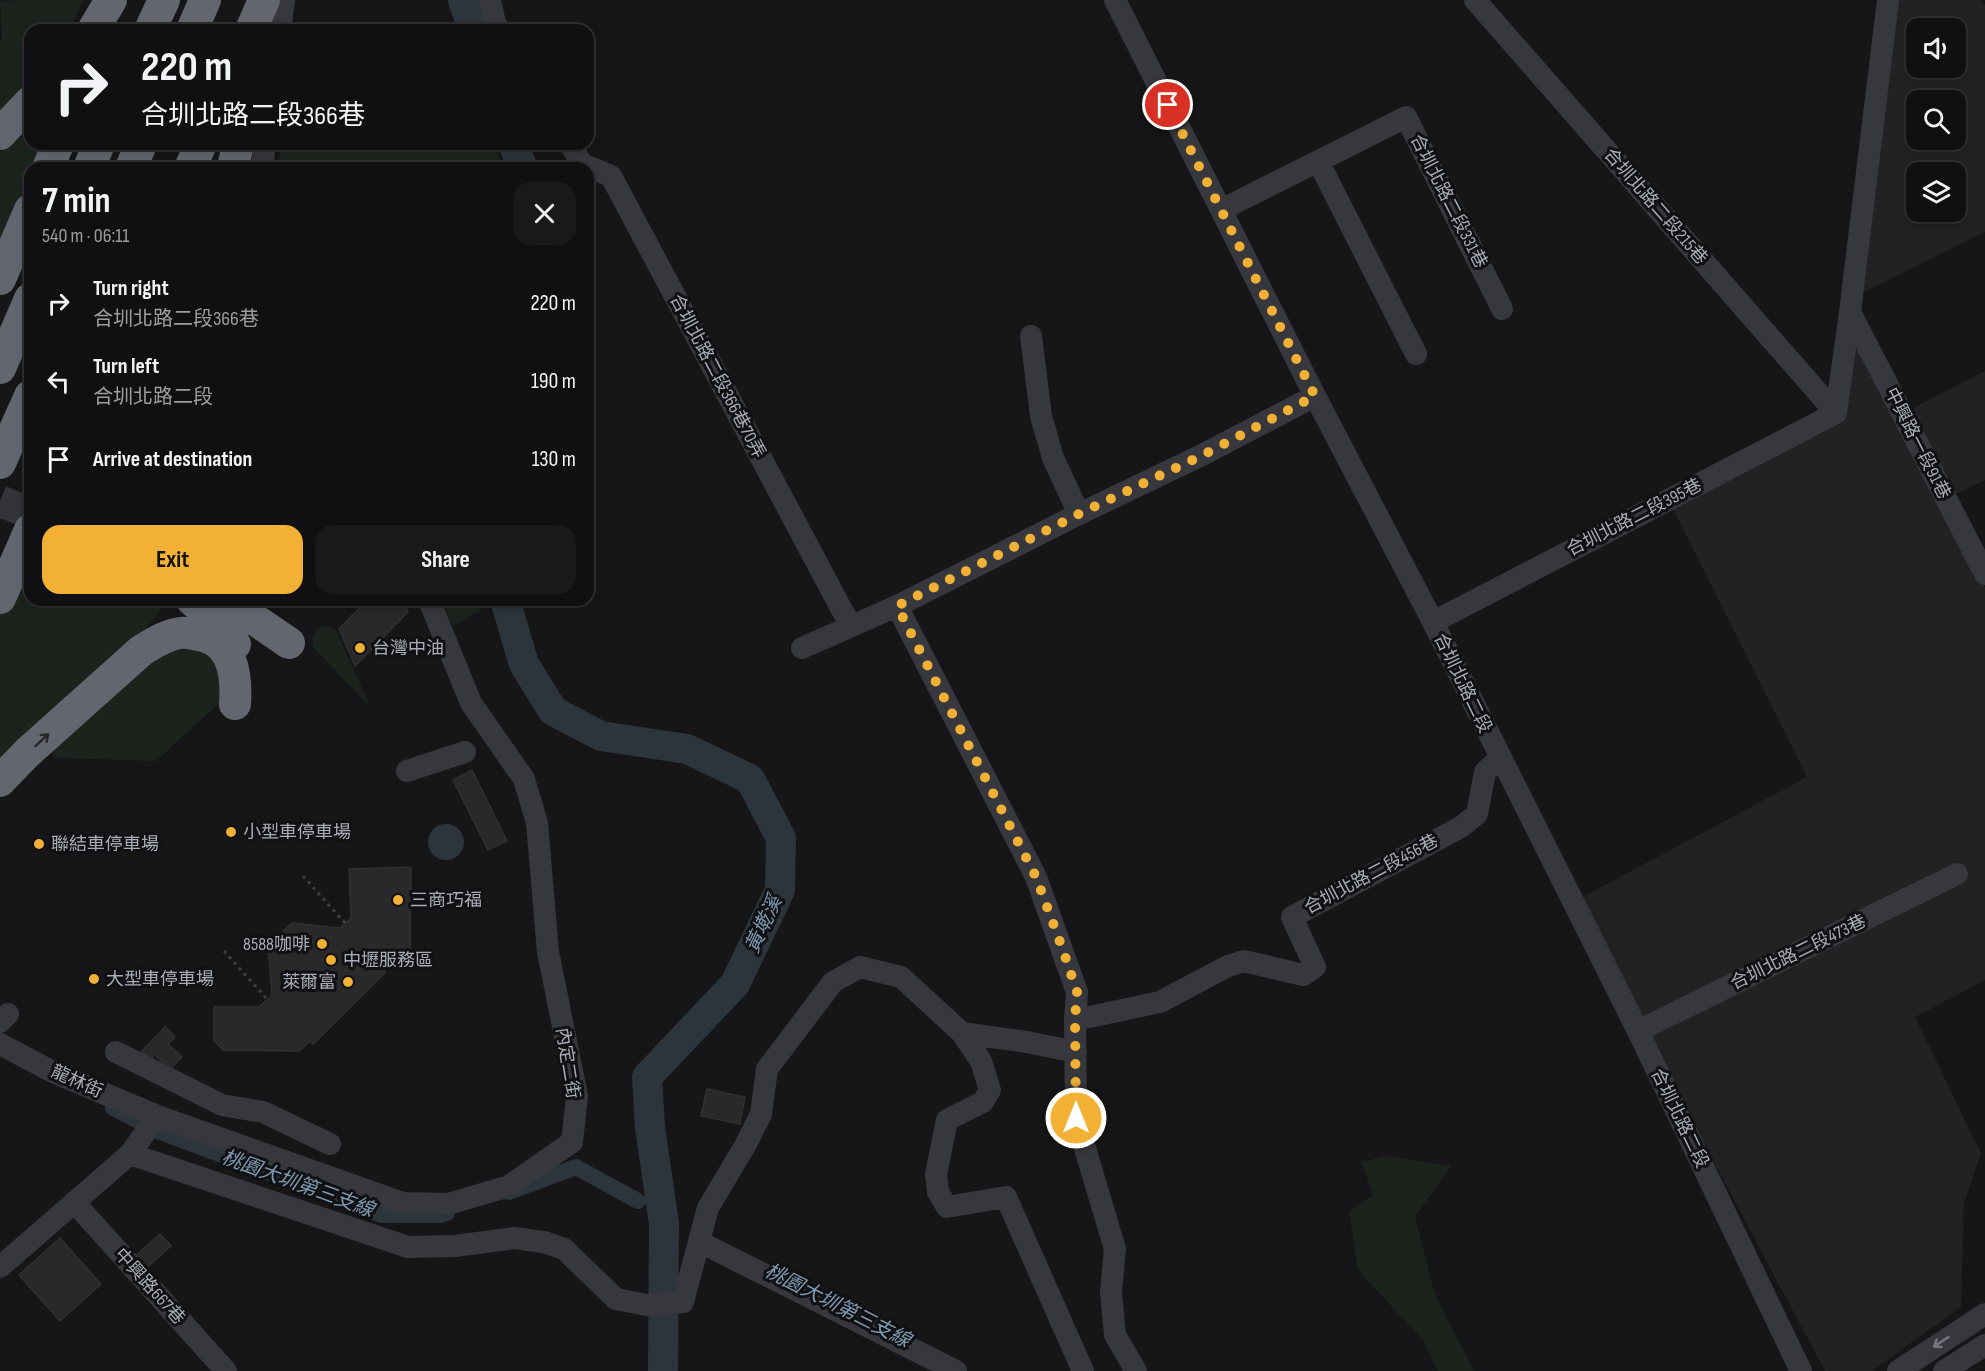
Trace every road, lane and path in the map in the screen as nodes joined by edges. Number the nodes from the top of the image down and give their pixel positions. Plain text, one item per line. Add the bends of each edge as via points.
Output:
1 (111, 0) edge
2 (118, 0) edge
3 (164, 0) edge
4 (205, 0) edge
5 (264, 0) edge
6 (284, 0) edge
7 (490, 0) edge
8 (1115, 0) edge
9 (1475, 0) edge
10 (1888, 0) edge
11 (97, 24) edge
12 (108, 24) edge
13 (153, 24) edge
14 (195, 24) edge
15 (254, 24) edge
16 (260, 24) edge
17 (281, 24) edge
18 (496, 24) edge
19 (24, 108) edge
20 (0, 134) edge
21 (1318, 161) junction
22 (594, 169) edge
23 (1221, 210) junction
24 (24, 224) edge
25 (0, 279) edge
26 (1502, 309) dead end
27 (1850, 312) junction
28 (24, 313) edge
29 (1031, 336) dead end
30 (1416, 354) dead end
31 (0, 368) edge
32 (1315, 396) junction
33 (24, 409) edge
34 (1836, 413) junction
35 (0, 463) edge
36 (1079, 514) junction
37 (24, 529) edge
38 (1985, 574) edge
39 (0, 598) edge
40 (199, 606) edge
41 (235, 606) edge
42 (265, 606) edge
43 (431, 606) edge
44 (897, 606) junction
45 (1433, 622) junction
46 (850, 625) junction
47 (802, 648) dead end
48 (465, 752) dead end
49 (1500, 758) junction
50 (407, 771) dead end
51 (0, 781) edge
52 (1957, 874) dead end
53 (303, 876) dead end
54 (345, 923) dead end
55 (224, 951) dead end
56 (267, 999) dead end
57 (1075, 1020) junction
58 (1638, 1031) junction
59 (962, 1033) junction
60 (0, 1044) edge
61 (116, 1052) dead end
62 (1076, 1052) junction
63 (154, 1119) junction
64 (330, 1144) dead end
65 (132, 1151) junction
66 (74, 1202) junction
67 (700, 1242) junction
68 (0, 1267) edge
69 (1985, 1314) edge
70 (1985, 1345) edge
71 (226, 1371) edge
72 (956, 1371) edge
73 (1083, 1371) edge
74 (1136, 1371) edge
75 (1801, 1371) edge
76 (1898, 1371) edge
77 (1944, 1371) edge

1 - 11 highway
2 - 12 highway
3 - 13 highway
4 - 14 highway
5 - 15 highway
5 - 16 highway
6 - 17 street
7 - 18 street
8 - 23 street, 合圳北路二段
9 - 34 street, 合圳北路二段215巷
10 - 27 street
19 - 20 highway
21 - 23 street, 合圳北路二段331巷
21 - 26 street, 合圳北路二段331巷 via 1406,117
21 - 30 street
22 - 46 street, 合圳北路二段366巷70弄 via 611,176
23 - 32 street, 合圳北路二段
24 - 25 highway
27 - 34 street
27 - 38 street, 中興路一段91巷
28 - 31 highway
29 - 36 street via 1041,416 1053,458
32 - 36 street
32 - 45 street, 合圳北路二段
33 - 35 highway
34 - 45 street, 合圳北路二段395巷
36 - 44 street
37 - 39 highway
51 -> 40 highway via 142,650 162,638 182,632 211,637 220,644 232,663 237,683 235,704 244,676 243,655 224,628
41 - 42 highway via 289,643
43 - 63 street, 內定二街 via 471,703 524,779 537,823 548,952 577,1096 572,1142 509,1186 448,1204 403,1203
44 - 46 street
44 - 57 street via 1036,877 1077,992
45 - 49 street, 合圳北路二段
46 - 47 street
48 - 50 street
49 - 57 street, 合圳北路二段456巷 via 1485,772 1477,814 1461,827 1292,917 1315,967 1303,975 1244,961 1160,1002
49 - 58 street, 合圳北路二段
52 - 58 street, 合圳北路二段473巷
53 - 54 path
55 - 56 path
57 - 62 street
58 - 75 street, 合圳北路二段
59 - 62 street
59 - 67 street via 901,977 860,968 833,982 767,1069 761,1114 708,1208
59 - 73 street via 981,1061 990,1090 983,1102 947,1119 936,1174 938,1192 947,1207 1006,1197
60 - 63 street, 龍林街
61 - 64 street via 222,1105 263,1113
62 - 74 street via 1076,1118 1115,1249 1111,1292 1115,1335
63 - 65 street
65 - 66 street
65 - 67 street via 173,1169 408,1247 514,1238 544,1242 564,1249 616,1299 647,1305 683,1302
66 - 68 street
66 - 71 street, 中興路667巷
67 - 72 street
69 -> 76 street
70 - 77 street

